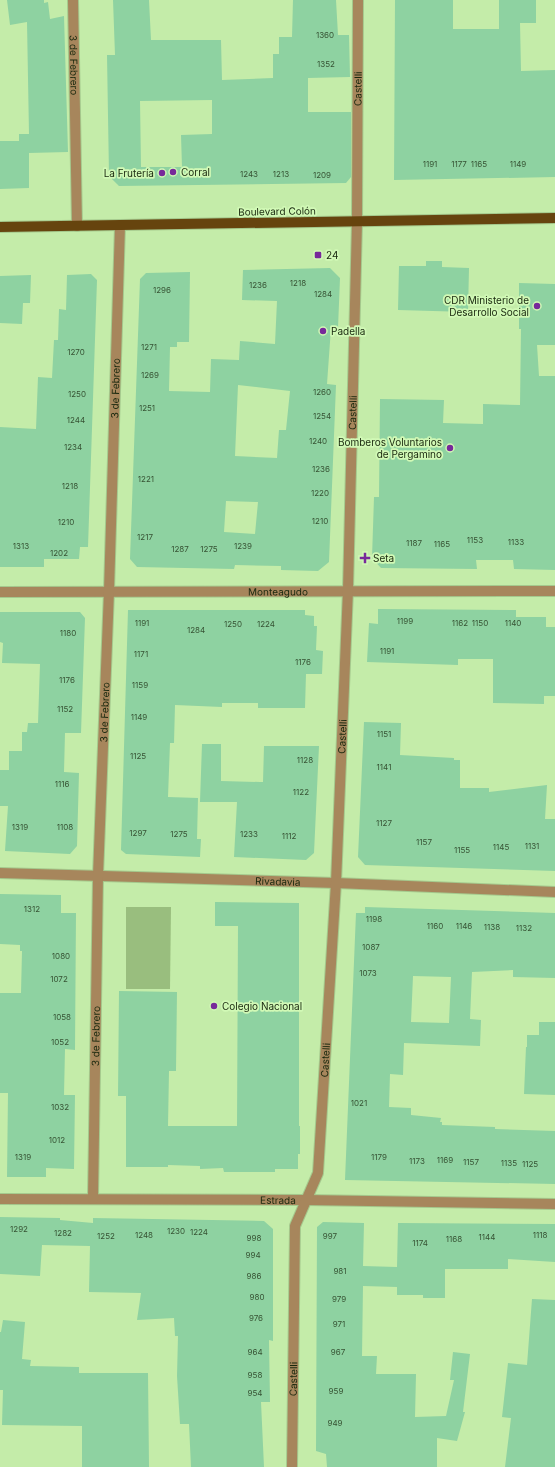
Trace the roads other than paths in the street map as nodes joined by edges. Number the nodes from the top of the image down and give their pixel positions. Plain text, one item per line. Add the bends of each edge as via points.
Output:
1 (73, 0) edge
2 (358, 0) edge
3 (555, 218) edge
4 (357, 222) junction
5 (120, 225) junction
6 (77, 226) junction
7 (0, 228) edge
8 (348, 590) junction
9 (109, 591) junction
10 (555, 591) edge
11 (0, 592) edge
12 (0, 873) edge
13 (98, 876) junction
14 (336, 883) junction
15 (555, 892) edge
16 (0, 1199) edge
17 (93, 1199) junction
18 (306, 1200) junction
19 (555, 1204) edge
20 (292, 1467) edge

1 - 6 street, 3 de Febrero
2 - 4 street, Castelli
3 - 4 main road, Boulevard Colón
4 - 5 main road, Boulevard Colón
4 - 8 street, Castelli
5 - 6 main road, Boulevard Colón
5 - 9 street, 3 de Febrero
6 - 7 main road, Boulevard Colón
8 - 9 street, Monteagudo
8 - 10 street, Monteagudo
8 - 14 street, Castelli
9 - 11 street, Monteagudo
9 - 13 street, 3 de Febrero
12 - 13 street, Rivadavia
13 - 14 street, Rivadavia
13 - 17 street, 3 de Febrero
14 - 15 street, Rivadavia
14 - 18 street, Castelli via 318,1173
16 - 17 street, Estrada
17 - 18 street, Estrada
18 - 19 street, Estrada
18 - 20 street, Castelli via 295,1226

